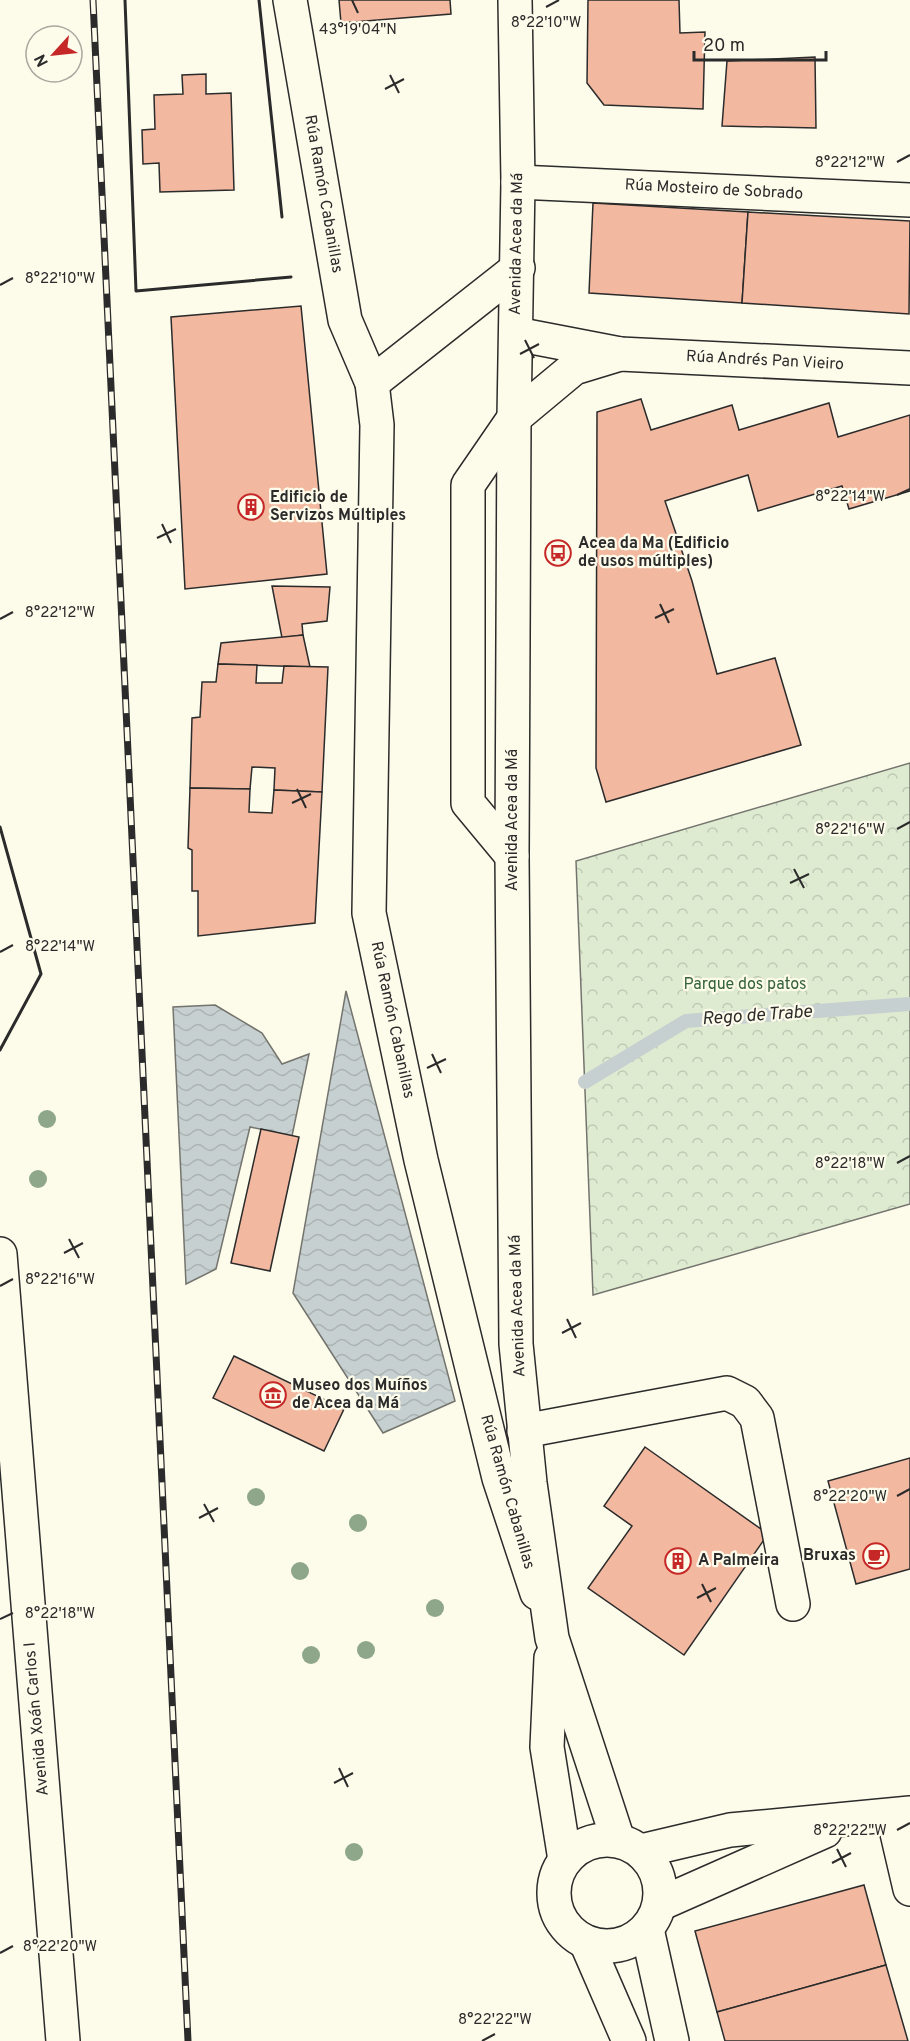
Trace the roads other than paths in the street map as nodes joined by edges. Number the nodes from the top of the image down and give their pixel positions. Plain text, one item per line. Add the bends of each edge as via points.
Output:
1 (290, 0) edge
2 (515, 0) edge
3 (518, 182) junction
4 (910, 200) edge
5 (518, 268) junction
6 (516, 334) junction
7 (620, 354) junction
8 (910, 368) edge
9 (372, 383) junction
10 (513, 418) junction
11 (512, 856) junction
12 (0, 1254) edge
13 (524, 1431) junction
14 (793, 1604) dead end
15 (552, 1638) junction
16 (901, 1814) edge
17 (849, 1820) junction
18 (629, 1846) junction
19 (565, 1860) junction
20 (910, 1889) edge
21 (653, 1917) junction
22 (586, 1942) junction
23 (63, 2041) edge
24 (629, 2041) edge
25 (672, 2041) edge

1 - 9 street, Rúa Ramón Cabanillas via 345,320
2 - 3 street, Avenida Acea da Má
3 - 4 street, Rúa Mosteiro de Sobrado
3 - 5 street, Avenida Acea da Má
5 - 6 street, Avenida Acea da Má
5 - 9 street
6 - 7 street, Rúa Andrés Pan Vieiro
6 - 10 street, Avenida Acea da Má
7 - 8 street, Rúa Andrés Pan Vieiro
7 - 10 street, Rúa Andrés Pan Vieiro via 574,368
9 - 15 street, Rúa Ramón Cabanillas via 377,425 369,913 421,1161 499,1478
10 - 11 street, Avenida Acea da Má
10 - 11 street, Rúa Andrés Pan Vieiro via 468,485 467,560 468,803
11 - 13 street, Avenida Acea da Má via 516,1344
12 - 23 street, Avenida Xoán Carlos I
13 - 14 street via 727,1393 745,1402 757,1418
13 - 15 street, Avenida Acea da Má
15 - 18 street
15 - 19 street via 547,1748
16 - 17 street
16 - 20 street
17 - 18 street via 730,1830
17 - 21 street
18 - 19 street via 603,1839 589,1842
18 - 21 street via 651,1862 658,1875 661,1889
19 - 22 street via 557,1874 555,1906 572,1934
21 - 22 street via 634,1940 602,1946
21 - 25 street
22 - 24 street

